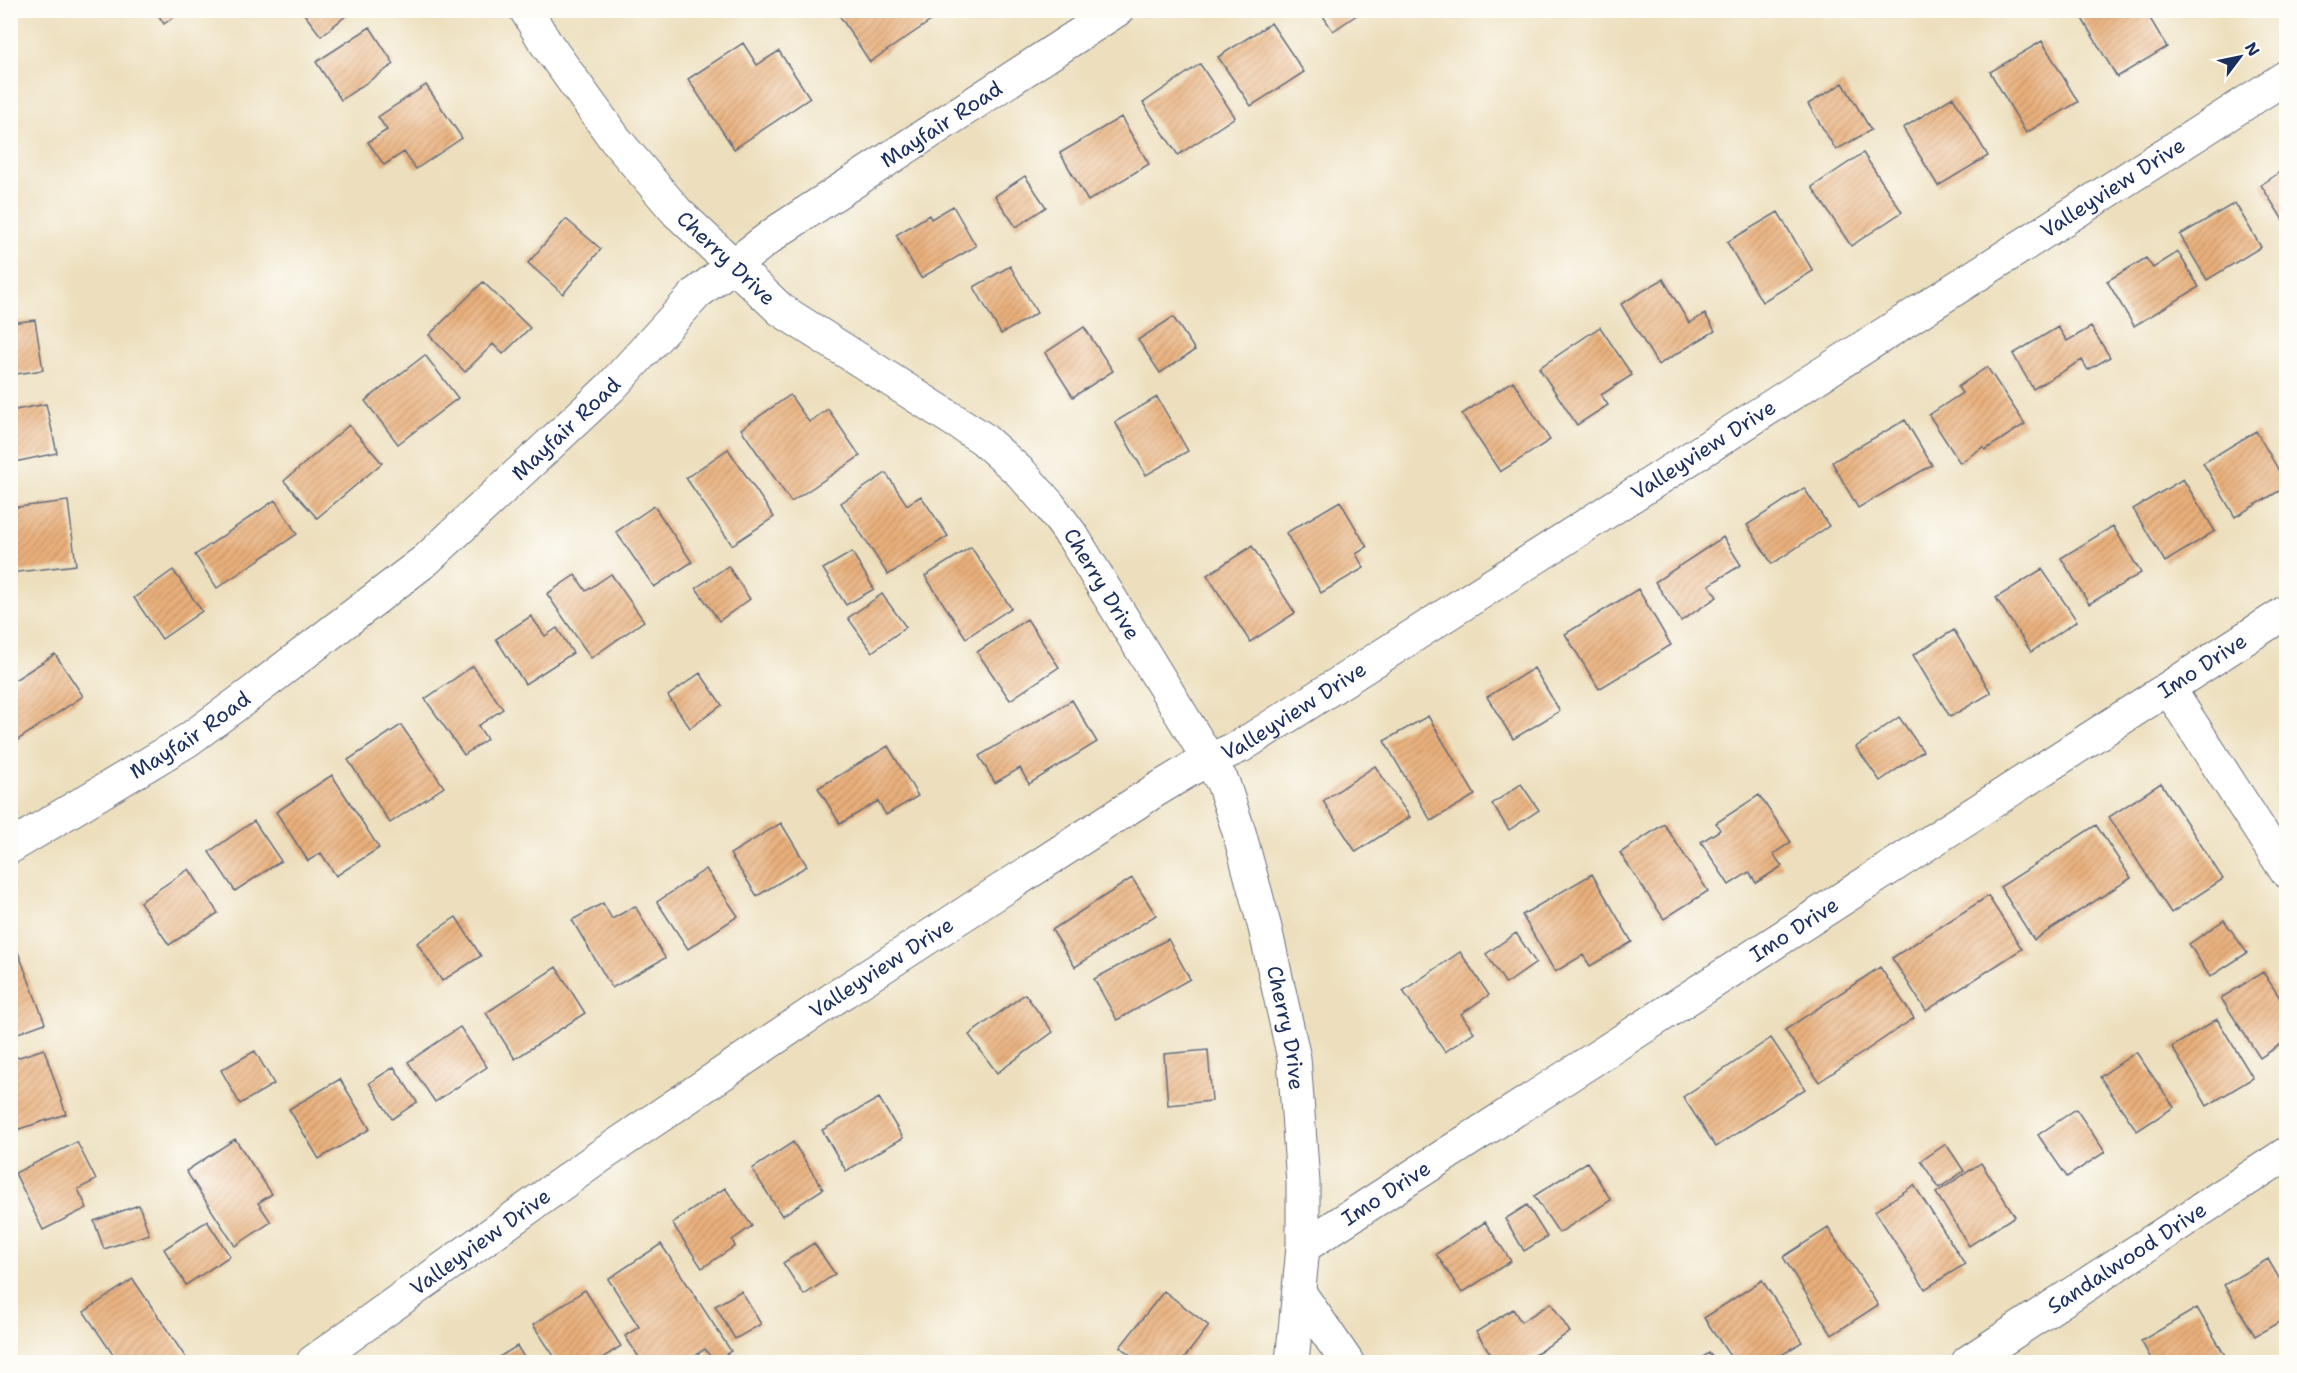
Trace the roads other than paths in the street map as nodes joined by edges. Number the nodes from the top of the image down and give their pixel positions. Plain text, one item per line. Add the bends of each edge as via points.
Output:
1 (526, 10) edge
2 (1117, 10) edge
3 (2286, 77) edge
4 (732, 264) junction
5 (2286, 612) edge
6 (2169, 689) junction
7 (1209, 760) junction
8 (10, 847) edge
9 (2286, 870) edge
10 (2286, 1154) edge
11 (1303, 1246) junction
12 (1299, 1292) junction
13 (313, 1362) edge
14 (1292, 1362) edge
15 (1347, 1362) edge
16 (1968, 1362) edge

1 - 4 street, Cherry Drive via 615,139 676,212
2 - 4 street, Mayfair Road
3 - 7 street, Valleyview Drive via 1241,746
4 - 7 street, Cherry Drive via 782,310 982,438 1022,473 1073,537
4 - 8 street, Mayfair Road via 697,293 611,387 426,560 188,740
5 - 6 street, Imo Drive
6 - 9 street
6 - 11 street, Imo Drive
7 - 11 street, Cherry Drive via 1223,783 1239,832 1294,1058 1303,1183
7 - 13 street, Valleyview Drive via 1153,792 829,1002 600,1157
10 - 16 street, Sandalwood Drive
11 - 12 street, Cherry Drive
12 - 14 street, Cherry Drive
12 - 15 street

